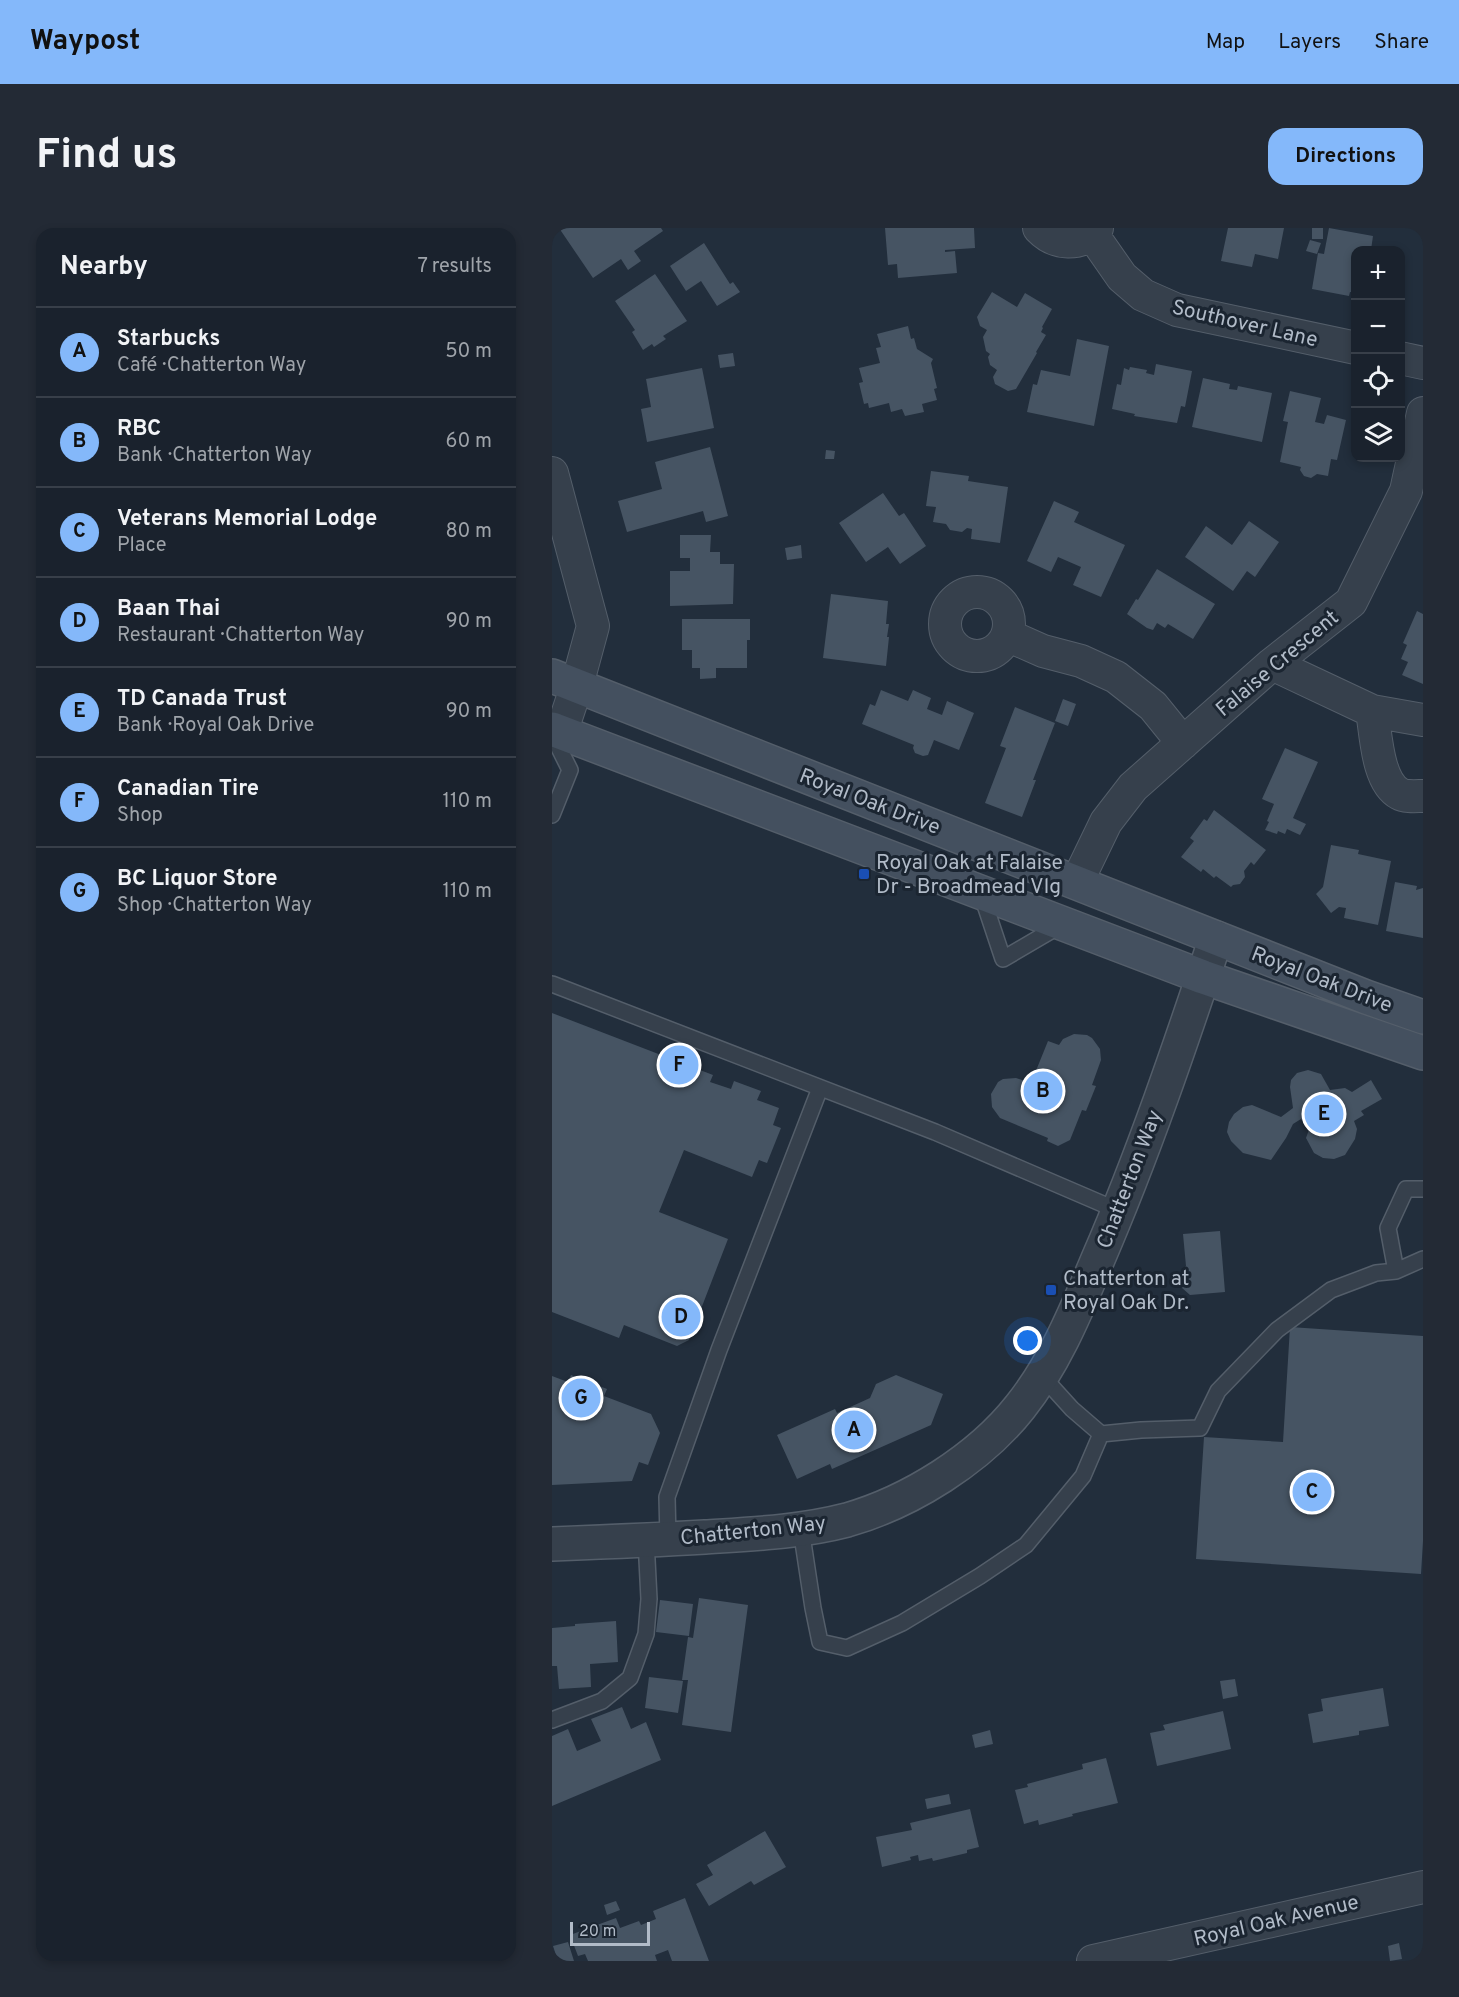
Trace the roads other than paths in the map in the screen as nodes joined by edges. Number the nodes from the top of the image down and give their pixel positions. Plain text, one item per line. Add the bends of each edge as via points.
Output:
1 (1039, 228) edge
2 (1095, 231) edge
3 (1351, 347) edge
4 (1405, 359) edge
5 (1423, 363) edge
6 (1423, 413) edge
7 (552, 473) edge
8 (1007, 635) dead end
9 (1272, 664) junction
10 (564, 681) edge
11 (1372, 711) junction
12 (1423, 720) edge
13 (556, 739) edge
14 (1183, 743) junction
15 (1423, 796) edge
16 (552, 815) edge
17 (1077, 882) junction
18 (981, 893) junction
19 (1062, 924) junction
20 (1216, 938) junction
21 (1203, 977) junction
22 (552, 984) edge
23 (1423, 1017) edge
24 (1423, 1053) edge
25 (820, 1088) junction
26 (1423, 1189) edge
27 (1119, 1211) junction
28 (1423, 1258) edge
29 (1396, 1271) junction
30 (1043, 1377) junction
31 (1101, 1434) junction
32 (801, 1529) junction
33 (657, 1540) junction
34 (552, 1544) edge
35 (552, 1720) edge
36 (1423, 1887) edge
37 (1093, 1961) edge

1 - 2 street, Southover Lane via 1061,242 1077,241
2 - 3 street, Southover Lane via 1122,277 1143,295 1177,310
4 - 5 street
6 - 9 street, Falaise Crescent via 1406,491 1351,602
7 - 10 street via 593,626
8 - 14 street via 1116,677 1153,706
9 - 11 street
9 - 14 street, Falaise Crescent
10 - 13 street
10 - 17 main road, Royal Oak Drive
11 - 12 street
11 - 15 street via 1386,781 1400,795
13 - 16 lane via 570,770
13 - 18 main road, Royal Oak Drive
14 - 17 street, Falaise Crescent via 1133,787 1106,822
17 - 20 main road, Royal Oak Drive
18 - 19 main road, Royal Oak Drive
18 - 19 lane via 1003,959
19 - 21 main road, Royal Oak Drive
20 - 21 street, Chatterton Way
20 - 23 main road, Royal Oak Drive
21 - 24 main road, Royal Oak Drive
21 - 27 street, Chatterton Way
22 - 25 lane
25 - 27 lane via 935,1132
25 - 33 lane via 719,1350 667,1497
26 - 29 lane via 1406,1189 1388,1228
27 - 30 street, Chatterton Way via 1072,1321
28 - 29 lane
29 - 31 lane via 1331,1290 1277,1330 1218,1391 1200,1428
30 - 31 lane
30 - 32 street, Chatterton Way via 989,1440 950,1472 892,1503 848,1520
31 - 32 lane via 1083,1476 1026,1545 902,1623 848,1648 820,1642
32 - 33 street, Chatterton Way
33 - 34 street, Chatterton Way
33 - 35 lane via 646,1634 630,1677 602,1701
36 - 37 street, Royal Oak Avenue

